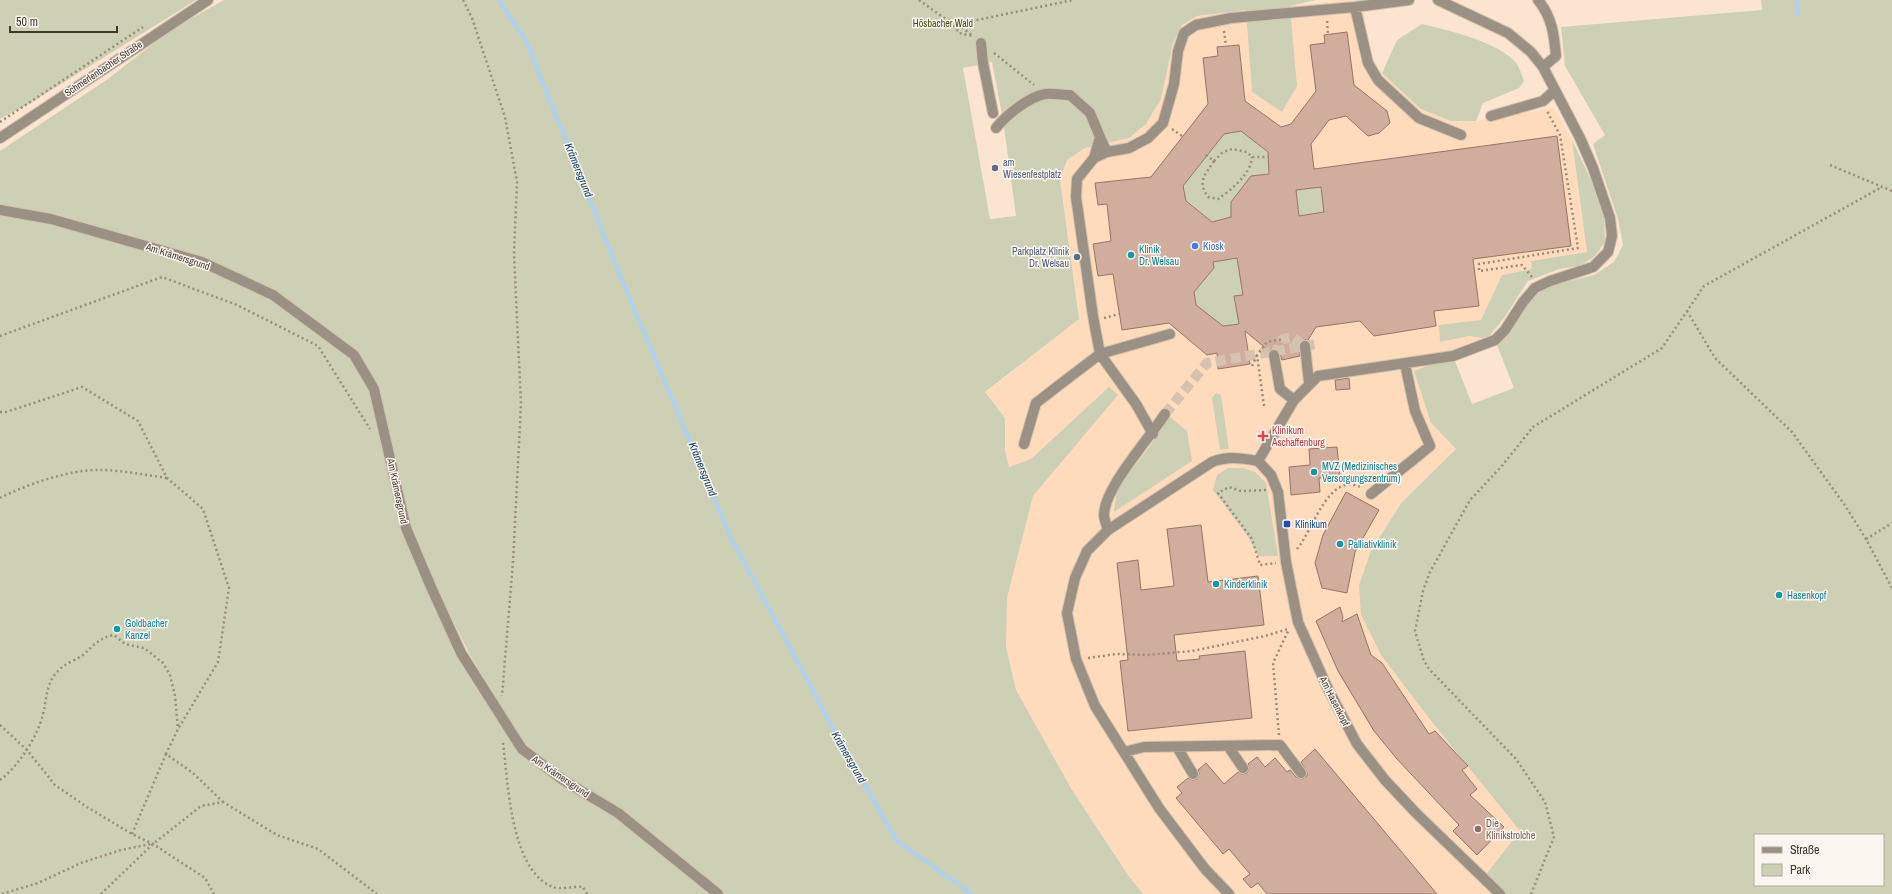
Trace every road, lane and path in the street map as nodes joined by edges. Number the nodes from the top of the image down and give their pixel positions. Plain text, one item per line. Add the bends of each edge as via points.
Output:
1 (208, 0) edge
2 (462, 0) edge
3 (919, 0) edge
4 (1073, 0) edge
5 (1409, 0) edge
6 (1438, 0) edge
7 (1538, 0) edge
8 (1355, 7) junction
9 (951, 21) junction
10 (958, 24) junction
11 (145, 26) dead end
12 (972, 36) junction
13 (981, 43) junction
14 (1542, 67) junction
15 (1554, 91) junction
16 (1045, 94) junction
17 (1542, 101) junction
18 (993, 113) dead end
19 (1492, 116) dead end
20 (0, 122) edge
21 (996, 128) dead end
22 (1461, 135) dead end
23 (1100, 137) junction
24 (0, 138) edge
25 (1107, 152) junction
26 (1206, 156) dead end
27 (1252, 157) junction
28 (1094, 158) junction
29 (1268, 158) dead end
30 (1214, 161) junction
31 (1830, 165) dead end
32 (1882, 187) junction
33 (1892, 191) edge
34 (0, 210) edge
35 (1532, 276) dead end
36 (1687, 311) junction
37 (1170, 334) dead end
38 (0, 336) edge
39 (1283, 339) dead end
40 (1305, 346) dead end
41 (1100, 354) junction
42 (1257, 355) junction
43 (1274, 355) tunnel mouth
44 (1405, 364) junction
45 (1252, 366) dead end
46 (1309, 383) junction
47 (1294, 400) junction
48 (1264, 406) dead end
49 (0, 412) edge
50 (1165, 414) tunnel mouth
51 (372, 432) dead end
52 (1153, 434) junction
53 (1024, 444) dead end
54 (1258, 461) junction
55 (167, 478) junction
56 (1344, 484) dead end
57 (1278, 492) junction
58 (1372, 494) dead end
59 (0, 498) edge
60 (1892, 523) edge
61 (1108, 530) junction
62 (1866, 539) junction
63 (1286, 564) junction
64 (1260, 565) dead end
65 (1892, 588) edge
66 (1298, 622) junction
67 (1289, 628) junction
68 (1076, 659) junction
69 (500, 717) junction
70 (0, 726) edge
71 (178, 729) junction
72 (503, 739) dead end
73 (1280, 745) junction
74 (1228, 746) junction
75 (1177, 747) junction
76 (27, 750) junction
77 (1124, 752) junction
78 (166, 754) junction
79 (1243, 768) dead end
80 (1301, 773) dead end
81 (1193, 774) dead end
82 (0, 780) edge
83 (223, 802) junction
84 (132, 834) junction
85 (152, 844) junction
86 (2, 894) edge
87 (101, 894) edge
88 (214, 894) edge
89 (377, 894) edge
90 (588, 894) edge
91 (718, 894) edge
92 (1229, 894) edge
93 (1500, 894) edge
94 (1531, 894) edge

1 - 24 street, Schmerlenbacher Straße
2 - 69 path via 472,18 505,117 517,182 514,254 521,404 513,562
3 - 9 path
4 - 10 path
5 - 8 street
6 - 14 street via 1508,33 1531,52
7 - 14 street via 1547,11 1553,27 1556,56
8 - 22 street via 1368,64 1378,80 1419,118
8 - 25 street via 1231,18 1196,25 1184,34 1178,51 1174,84 1163,123 1148,138 1129,148
9 - 10 path
9 - 12 path via 960,33
10 - 12 path
11 - 20 path
12 - 13 path
13 - 16 path
13 - 18 street
14 - 15 street
15 - 17 street
15 - 44 street via 1580,138 1603,197 1610,218 1612,236 1608,252 1593,267 1535,288 1495,340 1453,356
16 - 21 street via 1024,104
16 - 23 street via 1070,95 1090,113
17 - 19 street
17 - 35 path via 1560,135 1578,248 1479,264 1480,271 1522,264
23 - 25 street
23 - 28 street
25 - 28 street
26 - 30 path
27 - 29 path
27 - 30 path via 1240,150 1232,149 1223,152
27 - 30 path via 1252,165 1228,192 1218,199 1208,197 1203,190 1202,178
28 - 41 street via 1077,179 1076,198
31 - 32 path
32 - 33 path
32 - 36 path via 1704,286
34 - 69 street, Am Krämersgrund via 51,219 202,262 273,295 354,355 374,389 406,528 461,653
36 - 62 path via 1715,358 1792,432
36 - 94 path via 1662,348 1533,427 1470,500 1430,572 1423,591 1415,630 1424,661 1516,759 1545,802 1554,836
37 - 41 street
38 - 51 path via 162,276 238,305 318,346
39 - 42 path via 1267,342
40 - 46 street
41 - 52 street via 1136,404
41 - 53 street via 1036,403
42 - 45 path
42 - 48 path
43 - 47 street via 1280,390
44 - 46 street via 1318,376
44 - 58 street via 1415,411 1430,446
46 - 47 street
47 - 54 street
49 - 55 path via 82,387 138,421
50 - 52 street
52 - 61 street via 1113,486 1104,515
54 - 57 street, Am Hasenkopf via 1271,475
54 - 61 street via 1238,457 1212,462
55 - 59 path via 99,470 58,476
55 - 71 path via 203,509 229,588 218,662
56 - 63 path via 1326,499 1303,543
57 - 63 street, Am Hasenkopf
57 - 64 path via 1241,491 1229,487 1218,493 1252,539
60 - 62 path
61 - 68 street via 1087,550 1075,578 1067,613
62 - 65 path
63 - 66 street, Am Hasenkopf
66 - 67 path
66 - 93 street, Am Hasenkopf via 1328,689 1357,744 1385,780 1417,814
67 - 68 path via 1265,636 1192,650
67 - 73 path via 1274,663
68 - 77 street via 1095,706
69 - 91 street, Am Krämersgrund via 522,749 563,780 618,813
70 - 76 path
71 - 76 path via 175,696 170,675 163,663 144,648 125,644 114,635 105,636 83,655 59,669 47,688 43,715
71 - 78 path
72 - 90 path via 511,813 519,843 536,876 554,888 574,886 583,888
73 - 74 street
73 - 80 street
74 - 75 street
74 - 79 street
75 - 77 street via 1144,747
75 - 81 street
76 - 82 path via 10,773
76 - 84 path via 55,785
77 - 92 street via 1159,808 1205,868
78 - 83 path via 194,773
78 - 84 path
83 - 85 path via 201,806
83 - 89 path via 277,836 318,849
84 - 85 path
85 - 86 path via 121,850 81,863 38,883
85 - 87 path
85 - 88 path via 205,878

